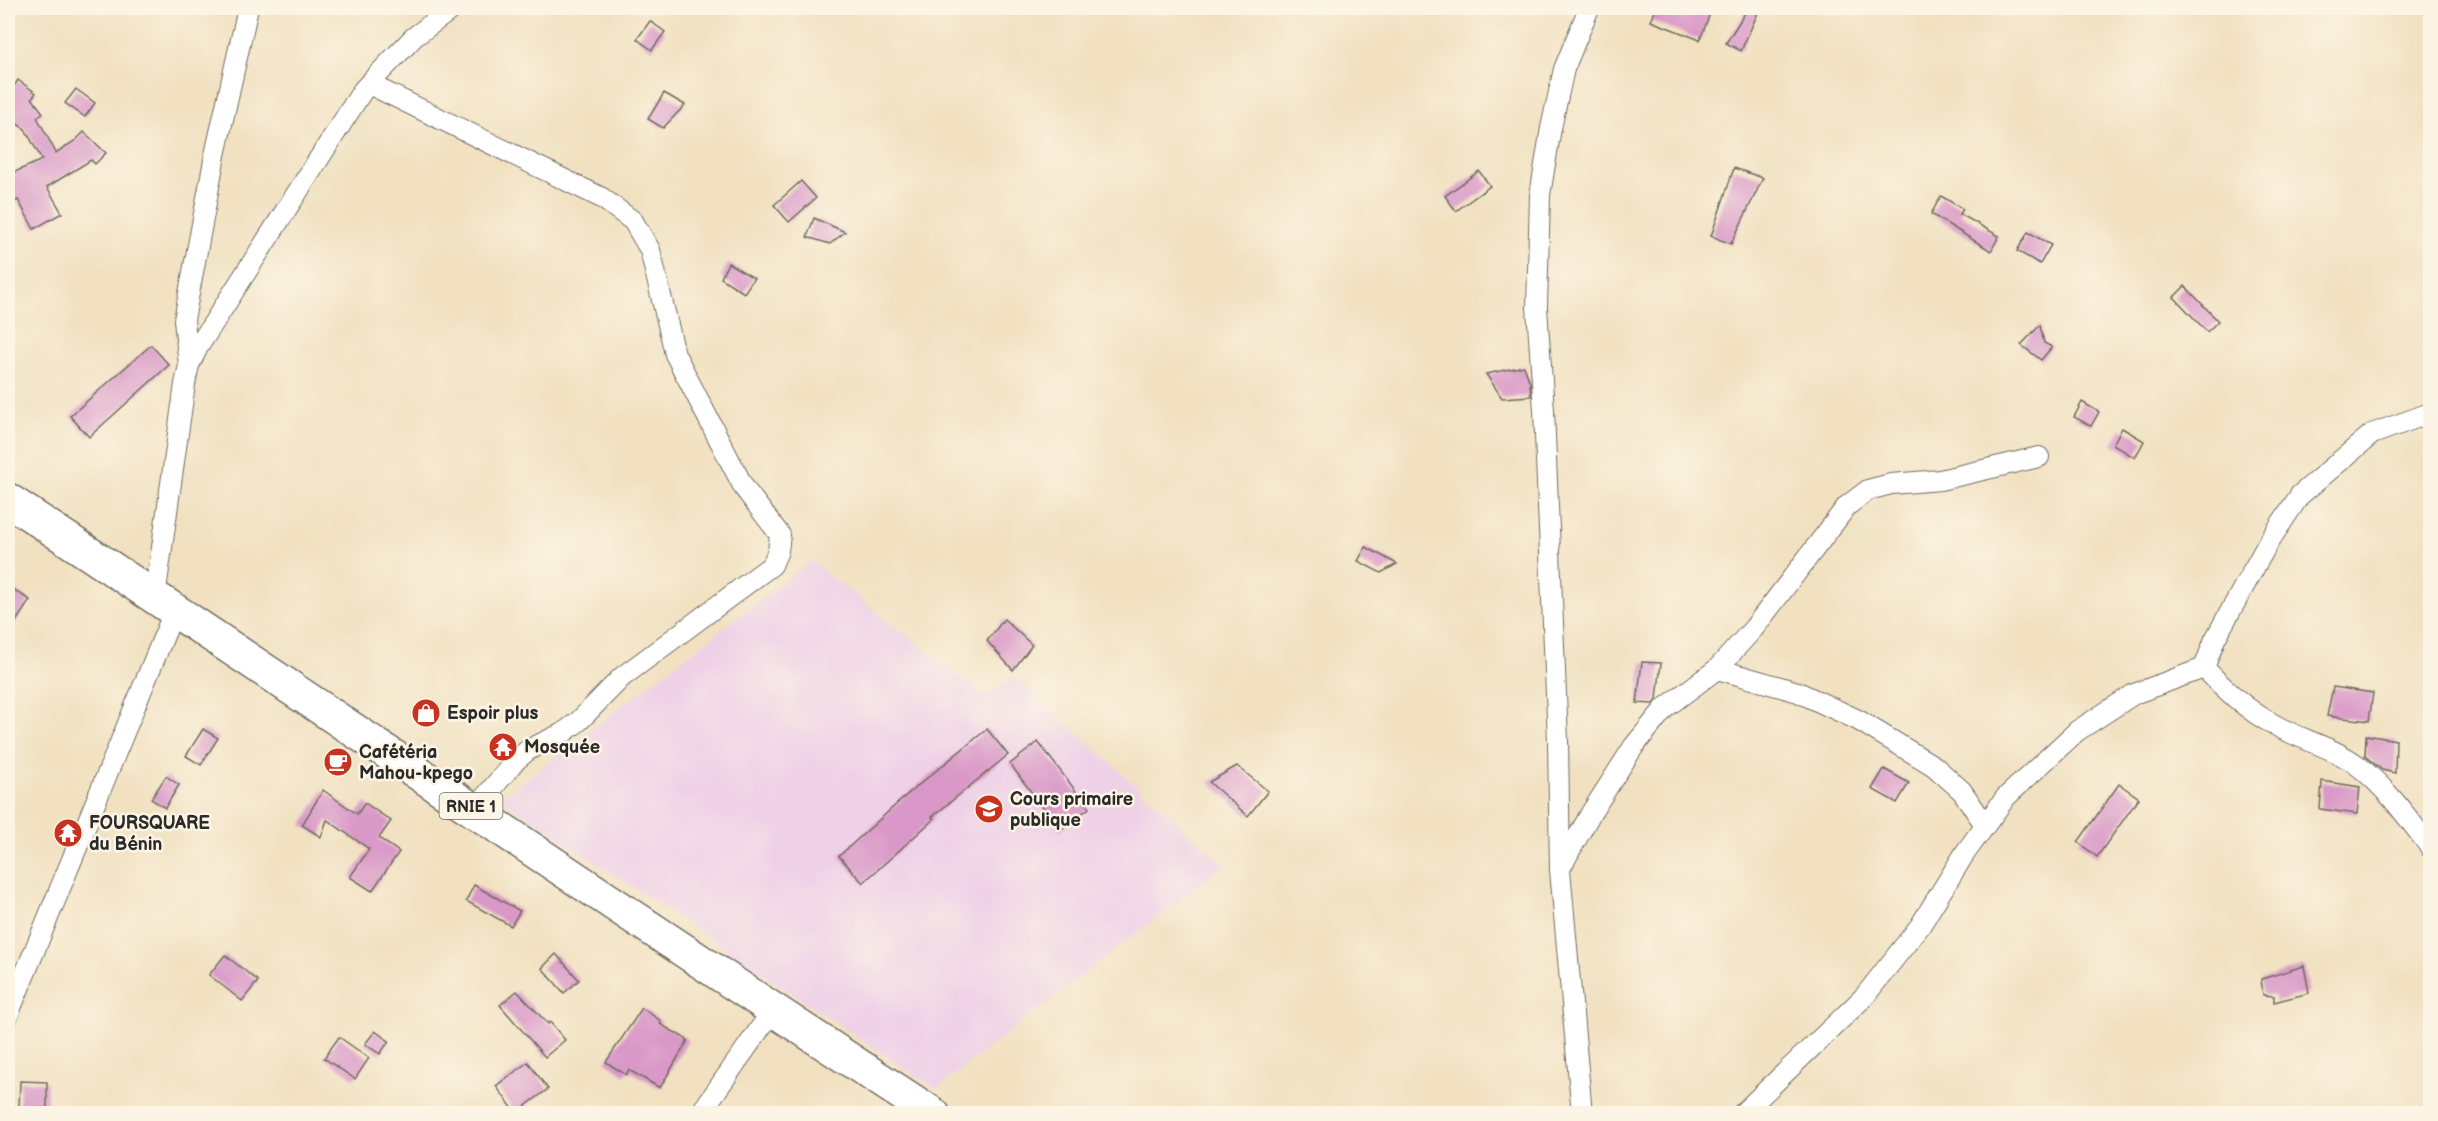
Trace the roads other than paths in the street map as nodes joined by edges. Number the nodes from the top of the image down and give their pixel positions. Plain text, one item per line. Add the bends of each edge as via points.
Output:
1 (248, 8) edge
2 (453, 8) edge
3 (1589, 8) edge
4 (369, 84) junction
5 (189, 365) junction
6 (2430, 413) edge
7 (2039, 457) dead end
8 (8, 500) edge
9 (165, 603) junction
10 (2204, 668) junction
11 (1717, 669) junction
12 (476, 809) junction
13 (1985, 825) junction
14 (2430, 847) edge
15 (1560, 870) junction
16 (773, 1010) junction
17 (8, 1015) edge
18 (700, 1113) edge
19 (933, 1113) edge
20 (1582, 1113) edge
21 (1742, 1113) edge

1 - 5 street via 184,320
2 - 4 street via 414,37
3 - 15 street via 1564,69 1540,195 1537,307 1545,423
4 - 5 street
4 - 12 street via 602,198 633,221 650,250 675,354 744,488 780,536 772,565 622,677 579,721 528,750
5 - 9 street
6 - 10 street via 2372,434 2300,495 2268,543 2215,639
7 - 11 street via 1940,480 1868,490 1847,506 1754,628
8 - 9 highway, RNIE 1
9 - 12 highway, RNIE 1
9 - 17 street
10 - 13 street via 2134,694 2077,731 2006,797
10 - 14 street via 2235,699 2274,725 2356,764 2407,814
11 - 13 street via 1798,692 1857,720 1934,766 1962,791
11 - 15 street via 1665,708 1634,746
12 - 16 highway, RNIE 1
13 - 21 street via 1920,926 1864,997
15 - 20 street
16 - 18 street
16 - 19 highway, RNIE 1

